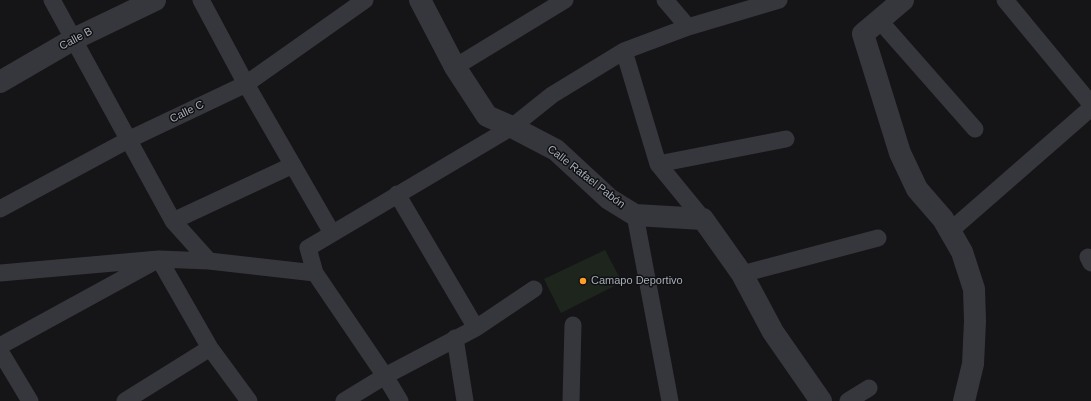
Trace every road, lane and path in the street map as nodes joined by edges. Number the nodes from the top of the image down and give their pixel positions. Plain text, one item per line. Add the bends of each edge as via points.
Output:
1 (52, 0) edge
2 (155, 0) edge
3 (201, 0) edge
4 (365, 0) edge
5 (420, 0) edge
6 (565, 0) edge
7 (665, 0) edge
8 (779, 0) edge
9 (903, 0) edge
10 (1005, 0) edge
11 (879, 20) junction
12 (688, 27) junction
13 (74, 39) junction
14 (624, 51) junction
15 (455, 67) junction
16 (0, 82) edge
17 (246, 84) junction
18 (1091, 104) edge
19 (1091, 108) edge
20 (512, 127) junction
21 (975, 129) dead end
22 (786, 139) dead end
23 (128, 140) junction
24 (658, 164) junction
25 (293, 165) junction
26 (397, 194) junction
27 (0, 209) edge
28 (635, 215) junction
29 (703, 219) junction
30 (173, 222) junction
31 (950, 231) junction
32 (332, 232) junction
33 (878, 238) dead end
34 (159, 259) junction
35 (209, 261) junction
36 (0, 273) edge
37 (315, 273) junction
38 (742, 274) junction
39 (534, 289) dead end
40 (573, 326) dead end
41 (476, 328) junction
42 (455, 338) junction
43 (0, 346) edge
44 (210, 348) junction
45 (0, 351) edge
46 (385, 376) junction
47 (869, 388) dead end
48 (30, 401) edge
49 (125, 401) edge
50 (249, 401) edge
51 (344, 401) edge
52 (400, 401) edge
53 (465, 401) edge
54 (571, 401) edge
55 (670, 401) edge
56 (821, 401) edge
57 (848, 401) edge
58 (964, 401) edge

1 - 13 street
2 - 13 street, Calle B
3 - 17 street
4 - 17 street, Calle C
5 - 15 street, Calle Rafael Pabón
6 - 15 street
7 - 12 street
8 - 12 street
9 - 11 street
10 - 18 street
11 - 21 street
11 - 31 street via 863,34 900,154 917,189
12 - 14 street
13 - 16 street, Calle B
13 - 23 street
14 - 20 street via 552,95
14 - 24 street
15 - 20 street, Calle Rafael Pabón via 487,116
17 - 23 street, Calle C
17 - 25 street
19 - 31 street
20 - 26 street
20 - 28 street, Calle Rafael Pabón via 556,150 610,199
22 - 24 street
23 - 27 street, Calle C
23 - 30 street
24 - 29 street
25 - 30 street
25 - 32 street
26 - 32 street
26 - 41 street
28 - 29 street, Calle Rafael Pabón
28 - 55 street
29 - 38 street
30 - 35 street
31 - 58 street via 962,252 974,289 973,364
32 - 37 street via 308,248
33 - 38 street
34 - 35 street
34 - 36 street
34 - 43 street
34 - 44 street
35 - 37 street
37 - 46 street
38 - 56 street via 773,332
39 - 41 street
40 - 54 street
41 - 42 street
42 - 46 street
42 - 53 street
44 - 49 street
44 - 50 street
45 - 48 street
46 - 51 street
46 - 52 street
47 - 57 street

